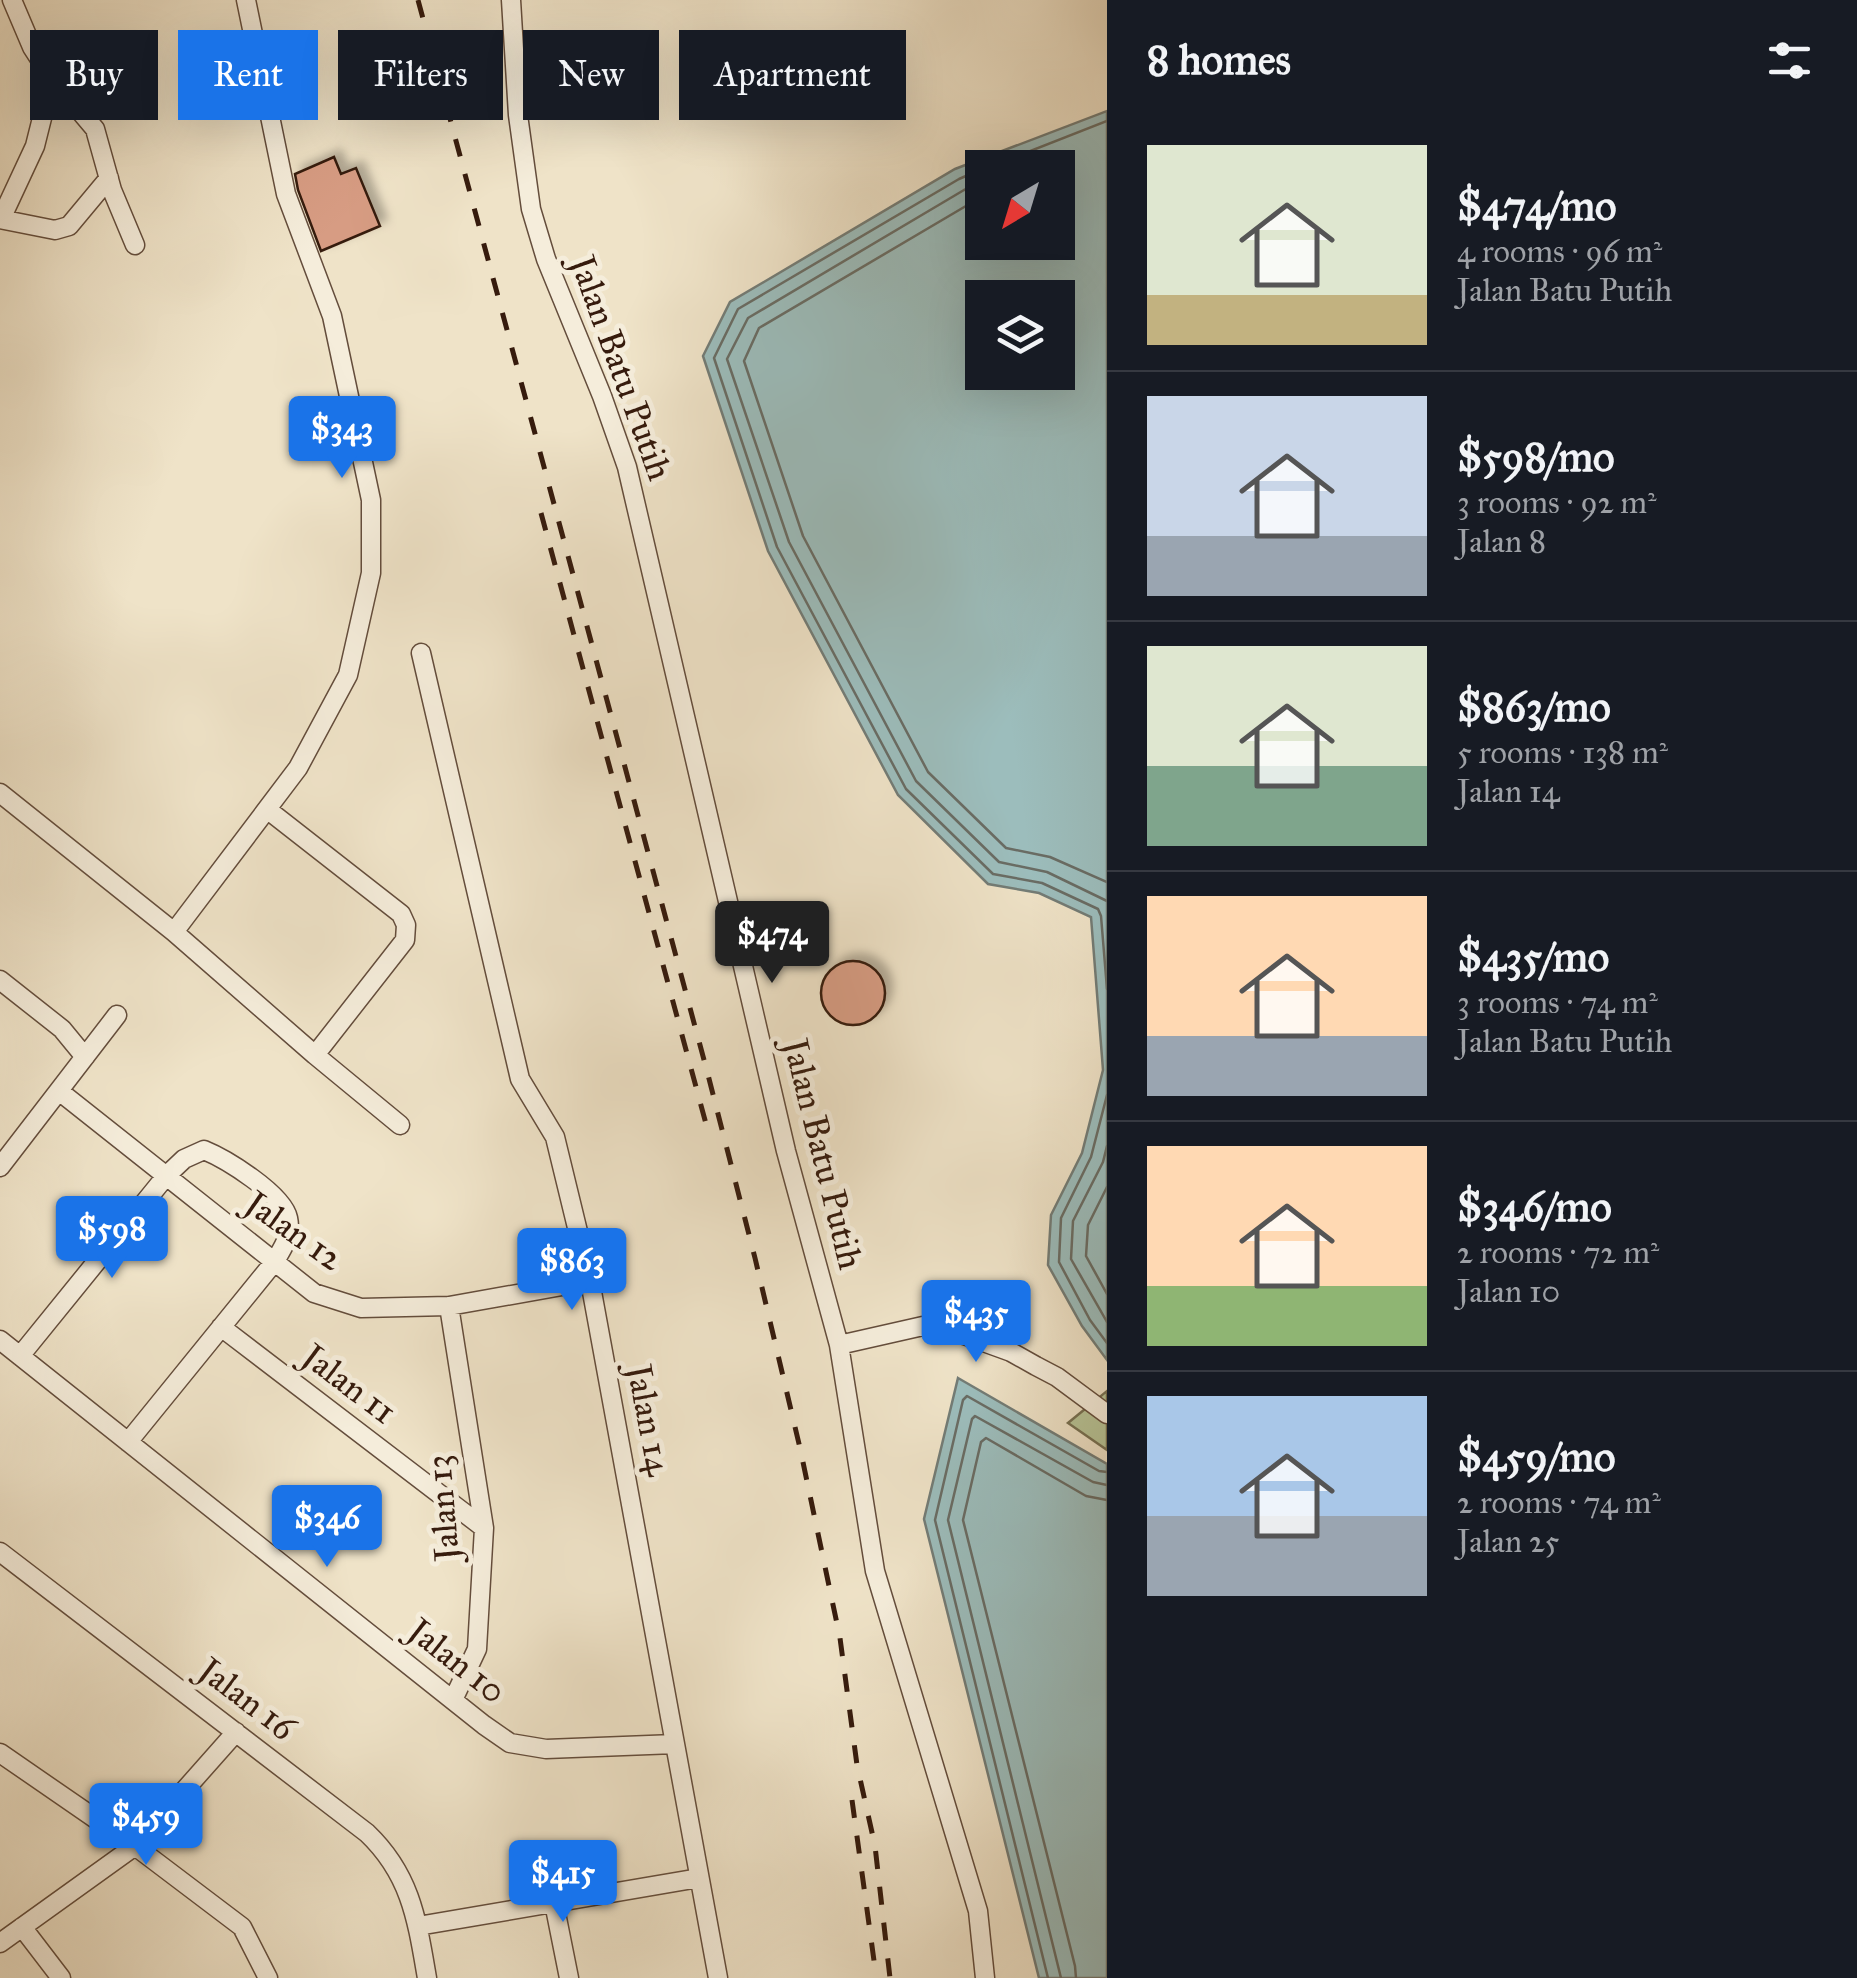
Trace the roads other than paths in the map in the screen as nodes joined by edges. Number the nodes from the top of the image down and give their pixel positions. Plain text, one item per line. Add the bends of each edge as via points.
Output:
1 (12, 0) edge
2 (246, 0) edge
3 (511, 0) edge
4 (30, 42) edge
5 (42, 120) edge
6 (87, 120) edge
7 (109, 178) junction
8 (1, 219) edge
9 (136, 245) dead end
10 (421, 654) dead end
11 (0, 793) edge
12 (268, 810) junction
13 (174, 932) junction
14 (0, 980) edge
15 (118, 1015) dead end
16 (85, 1056) junction
17 (315, 1056) junction
18 (59, 1091) junction
19 (400, 1125) dead end
20 (1, 1164) edge
21 (166, 1176) junction
22 (274, 1262) junction
23 (590, 1281) junction
24 (449, 1306) junction
25 (221, 1327) junction
26 (0, 1340) edge
27 (839, 1344) junction
28 (20, 1356) junction
29 (1107, 1414) edge
30 (128, 1442) junction
31 (484, 1528) junction
32 (0, 1552) edge
33 (453, 1700) junction
34 (236, 1732) junction
35 (675, 1744) junction
36 (0, 1753) edge
37 (135, 1846) junction
38 (699, 1878) junction
39 (554, 1903) junction
40 (418, 1926) junction
41 (22, 1927) junction
42 (0, 1942) edge
43 (61, 1978) edge
44 (268, 1978) edge
45 (427, 1978) edge
46 (569, 1978) edge
47 (718, 1978) edge
48 (985, 1978) edge

1 - 4 street
2 - 12 street via 286,194 332,316 370,500 371,572 348,675
3 - 27 street, Jalan Batu Putih via 531,208 628,467 786,1151
5 - 8 street
6 - 7 street
7 - 8 street via 70,226 55,230
7 - 9 street
10 - 23 street, Jalan 14 via 520,1079 554,1136
11 - 13 street
12 - 13 street
12 - 17 street via 401,914 406,925 405,940
13 - 17 street
14 - 16 street
15 - 16 street
16 - 18 street
17 - 19 street
18 - 20 street
18 - 21 street, Jalan 12
21 - 22 street, Jalan 12
21 - 22 street via 204,1150 253,1180 288,1215 288,1240
21 - 28 street
22 - 24 street, Jalan 12 via 314,1292 361,1308
22 - 25 street
23 - 24 street, Jalan 12
23 - 35 street, Jalan 14
24 - 31 street, Jalan 13
25 - 30 street
25 - 31 street, Jalan 11
26 - 28 street, Jalan 10
27 - 29 street via 923,1326 964,1335 1011,1352
27 - 48 street, Jalan Batu Putih via 875,1571 978,1911
28 - 30 street, Jalan 10
30 - 33 street, Jalan 10
31 - 33 street, Jalan 13 via 477,1649
32 - 34 street, Jalan 16
33 - 35 street, Jalan 10 via 510,1742 546,1749
34 - 37 street
34 - 40 street, Jalan 16 via 387,1852
35 - 38 street, Jalan 14
36 - 37 street
37 - 41 street
37 - 44 street via 242,1927
38 - 39 street
38 - 47 street, Jalan 14
39 - 40 street
39 - 46 street
40 - 45 street, Jalan 16
41 - 42 street
41 - 43 street

